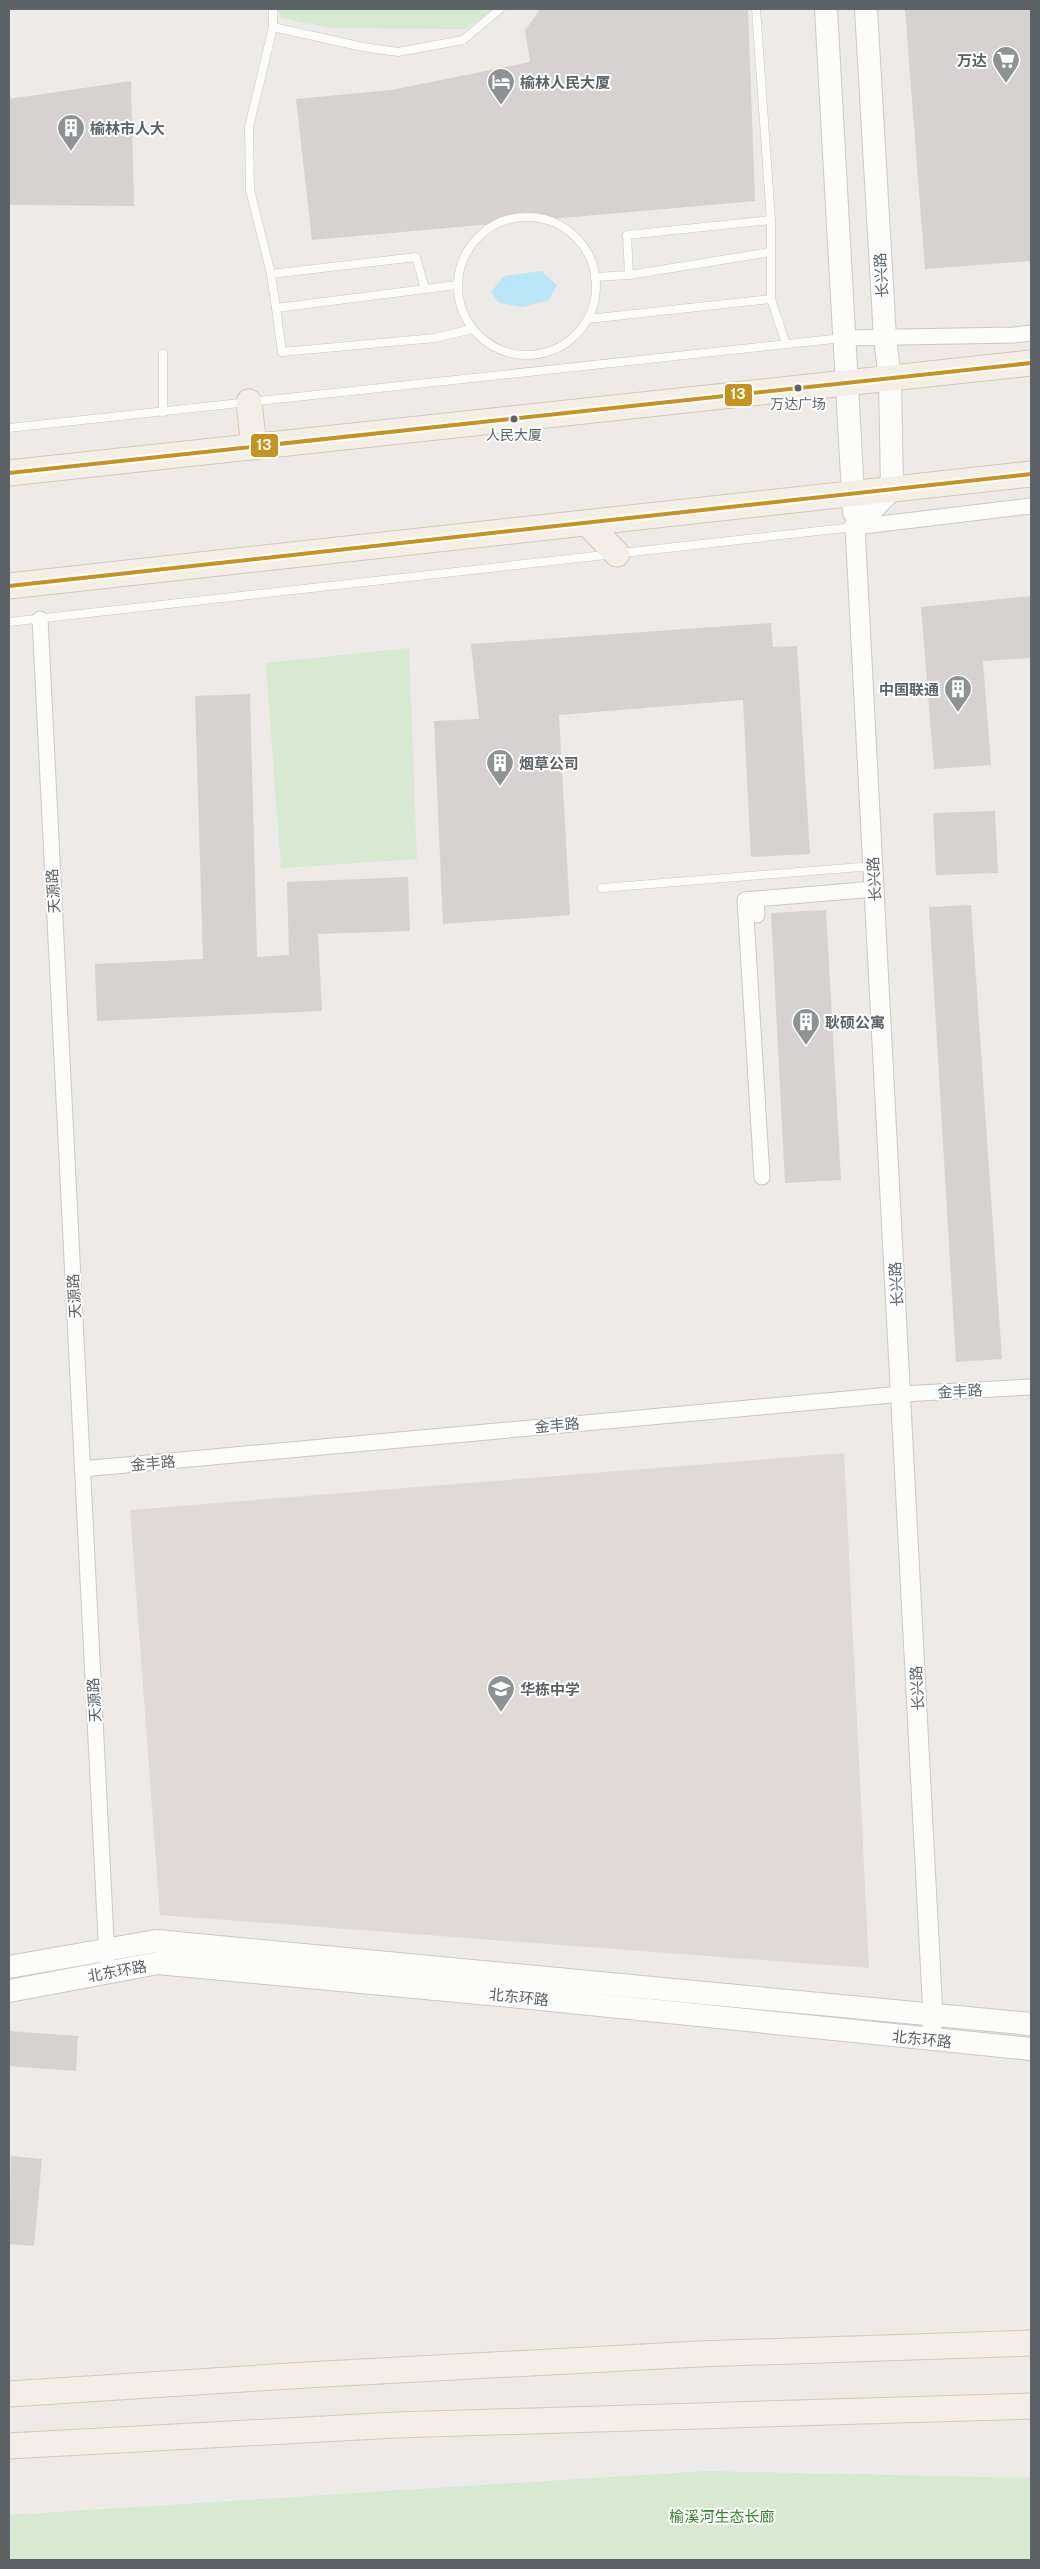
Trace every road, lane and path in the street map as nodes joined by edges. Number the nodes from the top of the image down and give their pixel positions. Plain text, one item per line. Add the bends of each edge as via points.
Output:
1 (273, 9) edge
2 (500, 9) edge
3 (756, 9) edge
4 (826, 9) edge
5 (866, 9) edge
6 (273, 27) junction
7 (771, 220) junction
8 (771, 252) junction
9 (272, 274) junction
10 (629, 275) junction
11 (595, 277) junction
12 (457, 285) junction
13 (425, 289) junction
14 (771, 299) junction
15 (276, 308) junction
16 (588, 319) junction
17 (472, 329) junction
18 (1031, 333) edge
19 (845, 338) junction
20 (885, 338) junction
21 (786, 344) junction
22 (163, 354) dead end
23 (1031, 363) edge
24 (890, 379) junction
25 (847, 382) junction
26 (248, 402) junction
27 (163, 412) junction
28 (9, 428) edge
29 (254, 447) junction
30 (9, 473) edge
31 (1031, 474) edge
32 (892, 489) junction
33 (854, 494) junction
34 (1031, 506) edge
35 (587, 523) junction
36 (855, 527) junction
37 (617, 554) junction
38 (9, 586) edge
39 (40, 620) junction
40 (9, 622) edge
41 (873, 866) junction
42 (602, 888) dead end
43 (875, 889) junction
44 (756, 899) junction
45 (757, 915) dead end
46 (762, 1177) dead end
47 (1031, 1387) edge
48 (902, 1394) junction
49 (82, 1469) junction
50 (106, 1949) junction
51 (9, 1967) edge
52 (108, 1972) junction
53 (9, 1991) edge
54 (933, 2016) junction
55 (1031, 2024) edge
56 (931, 2040) junction
57 (1031, 2049) edge
58 (1031, 2343) edge
59 (9, 2394) edge
60 (1031, 2406) edge
61 (9, 2446) edge

1 - 6 lane
2 - 6 lane via 462,40 398,52
3 - 7 lane
4 - 19 main road, 长兴路
5 - 20 main road, 长兴路
6 - 9 lane via 249,127 250,190
7 - 8 lane
7 - 10 lane via 627,235
8 - 10 lane
8 - 14 lane
9 - 13 lane via 416,257
9 - 15 lane
10 - 11 lane
11 - 12 lane via 588,253 574,235 555,222 533,216 510,218 489,227 461,263
11 - 16 lane via 595,297
12 - 13 lane
12 - 17 lane via 461,308
13 - 15 lane
14 - 16 lane
14 - 21 lane
15 - 17 lane via 282,352 435,338
16 - 17 lane via 574,337 555,350 533,356 510,354 488,344
18 - 20 street
19 - 20 street
19 - 21 lane
19 - 25 main road, 长兴路
20 - 24 main road, 长兴路
21 - 26 lane
22 - 27 lane
23 - 24 main road
24 - 25 main road
24 - 32 main road, 长兴路
25 - 29 main road
25 - 33 main road, 长兴路
26 - 27 lane
26 - 29 main road
27 - 28 lane
29 - 30 main road
31 - 32 main road
32 - 33 main road
32 - 36 main road
33 - 35 main road
33 - 36 main road, 长兴路
34 - 36 street
35 - 37 main road
35 - 38 main road
36 - 37 lane
36 - 41 street, 长兴路
37 - 39 lane
39 - 40 lane
39 - 49 street, 天源路
41 - 42 lane
41 - 43 street, 长兴路
43 - 44 street
43 - 48 street, 长兴路
44 - 45 street
44 - 46 street via 745,900
47 - 48 street, 金丰路
48 - 49 street, 金丰路
48 - 54 street, 长兴路
49 - 50 street, 天源路
50 - 51 main road, 北东环路
50 - 52 street, 天源路
50 - 54 main road, 北东环路 via 156,1941
52 - 53 main road, 北东环路
52 - 56 main road, 北东环路 via 158,1963
54 - 55 main road, 北东环路
54 - 56 street, 长兴路
56 - 57 main road, 北东环路
58 - 59 main road via 698,2354
60 - 61 main road via 396,2425

